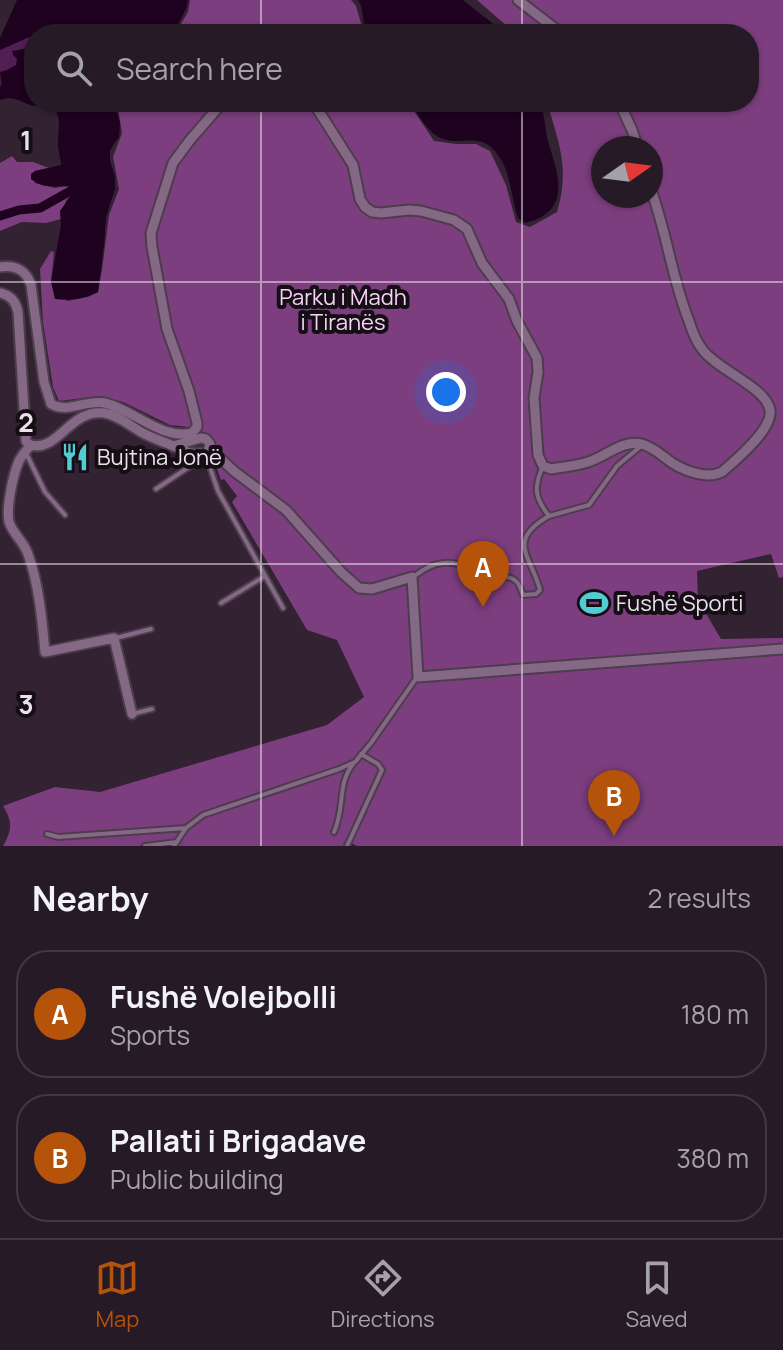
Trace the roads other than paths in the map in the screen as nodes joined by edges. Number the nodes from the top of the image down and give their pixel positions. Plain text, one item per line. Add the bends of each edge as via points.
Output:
1 (518, 0) edge
2 (549, 24) edge
3 (214, 112) edge
4 (319, 112) edge
5 (624, 112) edge
6 (634, 136) edge
7 (657, 208) edge
8 (0, 267) edge
9 (0, 293) edge
10 (642, 444) junction
11 (173, 446) junction
12 (28, 449) junction
13 (204, 452) junction
14 (543, 466) junction
15 (156, 489) dead end
16 (65, 515) dead end
17 (549, 516) junction
18 (265, 576) junction
19 (412, 577) junction
20 (221, 603) dead end
21 (283, 608) dead end
22 (151, 629) dead end
23 (114, 638) junction
24 (783, 649) edge
25 (416, 678) junction
26 (152, 709) dead end
27 (132, 714) joint
28 (361, 754) junction
29 (355, 762) junction
30 (186, 828) junction
31 (334, 832) dead end
32 (47, 834) dead end
33 (175, 844) edge
34 (145, 846) edge
35 (347, 846) edge

1 - 2 street
3 - 8 street via 173,163 151,233 167,329 197,423 192,433 171,433 104,403 54,407 46,392 28,277 18,268
4 - 14 street via 353,165 365,207 381,213 421,211 467,229 537,358 535,407
5 - 6 street
7 - 10 street via 697,343 716,364 762,397 770,417 755,440 716,475 675,464
9 - 12 street via 14,301 18,312
10 - 14 street via 629,444 590,462
10 - 17 lane via 617,466 589,505
11 - 12 street via 112,415 92,413 45,446
11 - 13 street
11 - 13 street via 198,440 195,447
12 - 16 lane via 45,492
12 - 23 street via 11,478 8,513 29,555 45,652
13 - 15 lane
13 - 18 lane via 218,491
13 - 19 street via 286,510 359,588
14 - 17 lane via 536,490
17 - 19 lane via 536,523 523,549 539,585 536,594 523,595 519,584 506,576 456,563 438,563
18 - 20 lane
18 - 21 lane
19 - 25 street
22 - 23 lane
23 - 27 street
24 - 25 street
25 - 28 lane
26 - 27 lane
28 - 29 lane
28 - 35 lane via 382,770
29 - 30 lane via 203,815
29 - 31 lane via 344,778
30 - 32 lane
30 - 33 lane
33 - 34 lane

